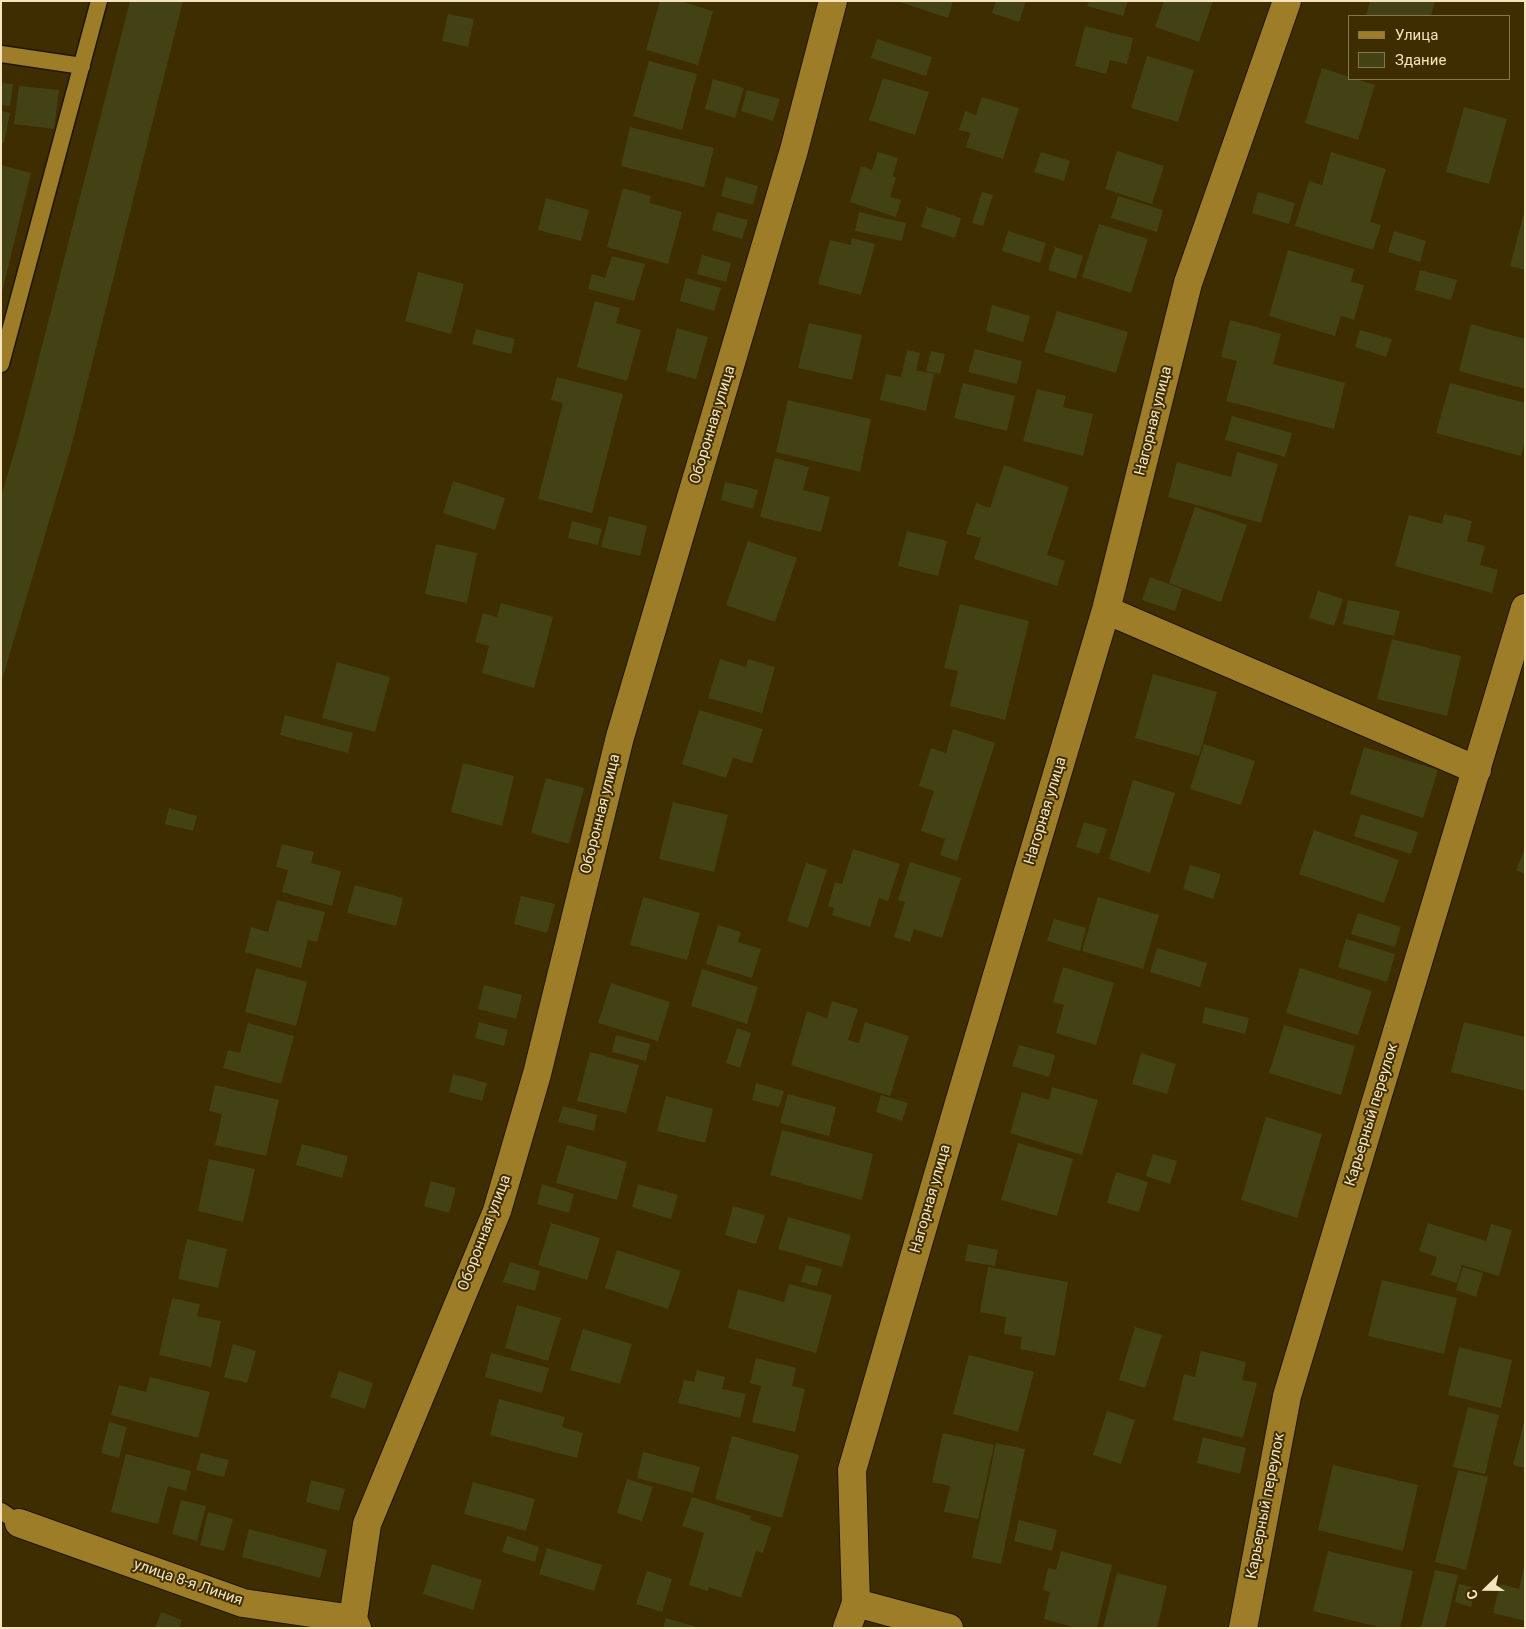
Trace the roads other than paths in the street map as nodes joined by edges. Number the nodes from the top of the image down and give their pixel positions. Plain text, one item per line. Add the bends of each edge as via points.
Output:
1 (99, 1) edge
2 (833, 1) edge
3 (1287, 1) edge
4 (1, 54) edge
5 (82, 66) junction
6 (1, 364) edge
7 (1525, 608) edge
8 (1106, 610) junction
9 (1477, 770) junction
10 (10, 1517) edge
11 (851, 1616) edge
12 (355, 1623) edge
13 (949, 1628) edge
14 (1243, 1628) edge

1 - 5 lane
2 - 12 street, Оборонная улица via 792,160 620,737 532,1092 497,1211 367,1524
3 - 8 street, Нагорная улица via 1188,283
4 - 5 lane
5 - 6 lane
7 - 9 street, Карьерный переулок
8 - 9 street
8 - 11 street, Нагорная улица via 852,1470
9 - 14 street, Карьерный переулок via 1287,1396
10 - 12 street, улица 8-я Линия via 243,1603
11 - 13 street

